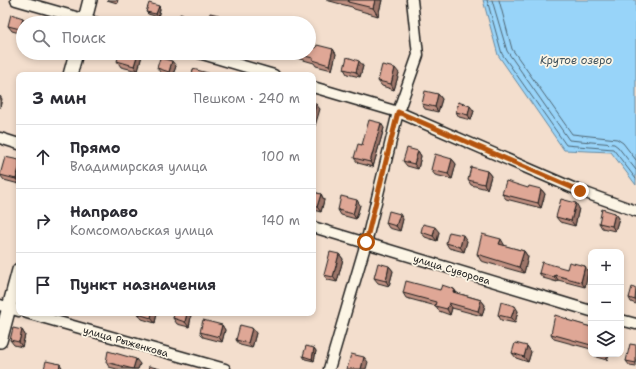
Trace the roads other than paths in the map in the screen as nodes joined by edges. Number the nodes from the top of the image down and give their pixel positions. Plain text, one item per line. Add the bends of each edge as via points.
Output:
1 (16, 0) edge
2 (90, 0) edge
3 (411, 1) edge
4 (69, 16) edge
5 (89, 16) edge
6 (74, 60) edge
7 (223, 60) edge
8 (71, 72) edge
9 (264, 72) edge
10 (316, 88) edge
11 (398, 112) junction
12 (0, 138) edge
13 (16, 143) edge
14 (636, 211) edge
15 (316, 228) edge
16 (366, 242) junction
17 (16, 281) edge
18 (9, 308) edge
19 (588, 310) edge
20 (38, 316) edge
21 (624, 321) edge
22 (636, 324) edge
23 (0, 341) edge
24 (225, 369) edge
25 (329, 369) edge

1 - 4 street
2 - 5 street
3 - 11 street via 418,54
6 - 8 street
7 - 9 street
10 - 11 street
11 - 14 street via 580,191
11 - 16 street
12 - 13 street
15 - 16 street, улица Суворова
16 - 19 street, улица Суворова
16 - 25 street
17 - 18 street
18 - 23 street
20 - 24 street, улица Рыженкова
21 - 22 street

